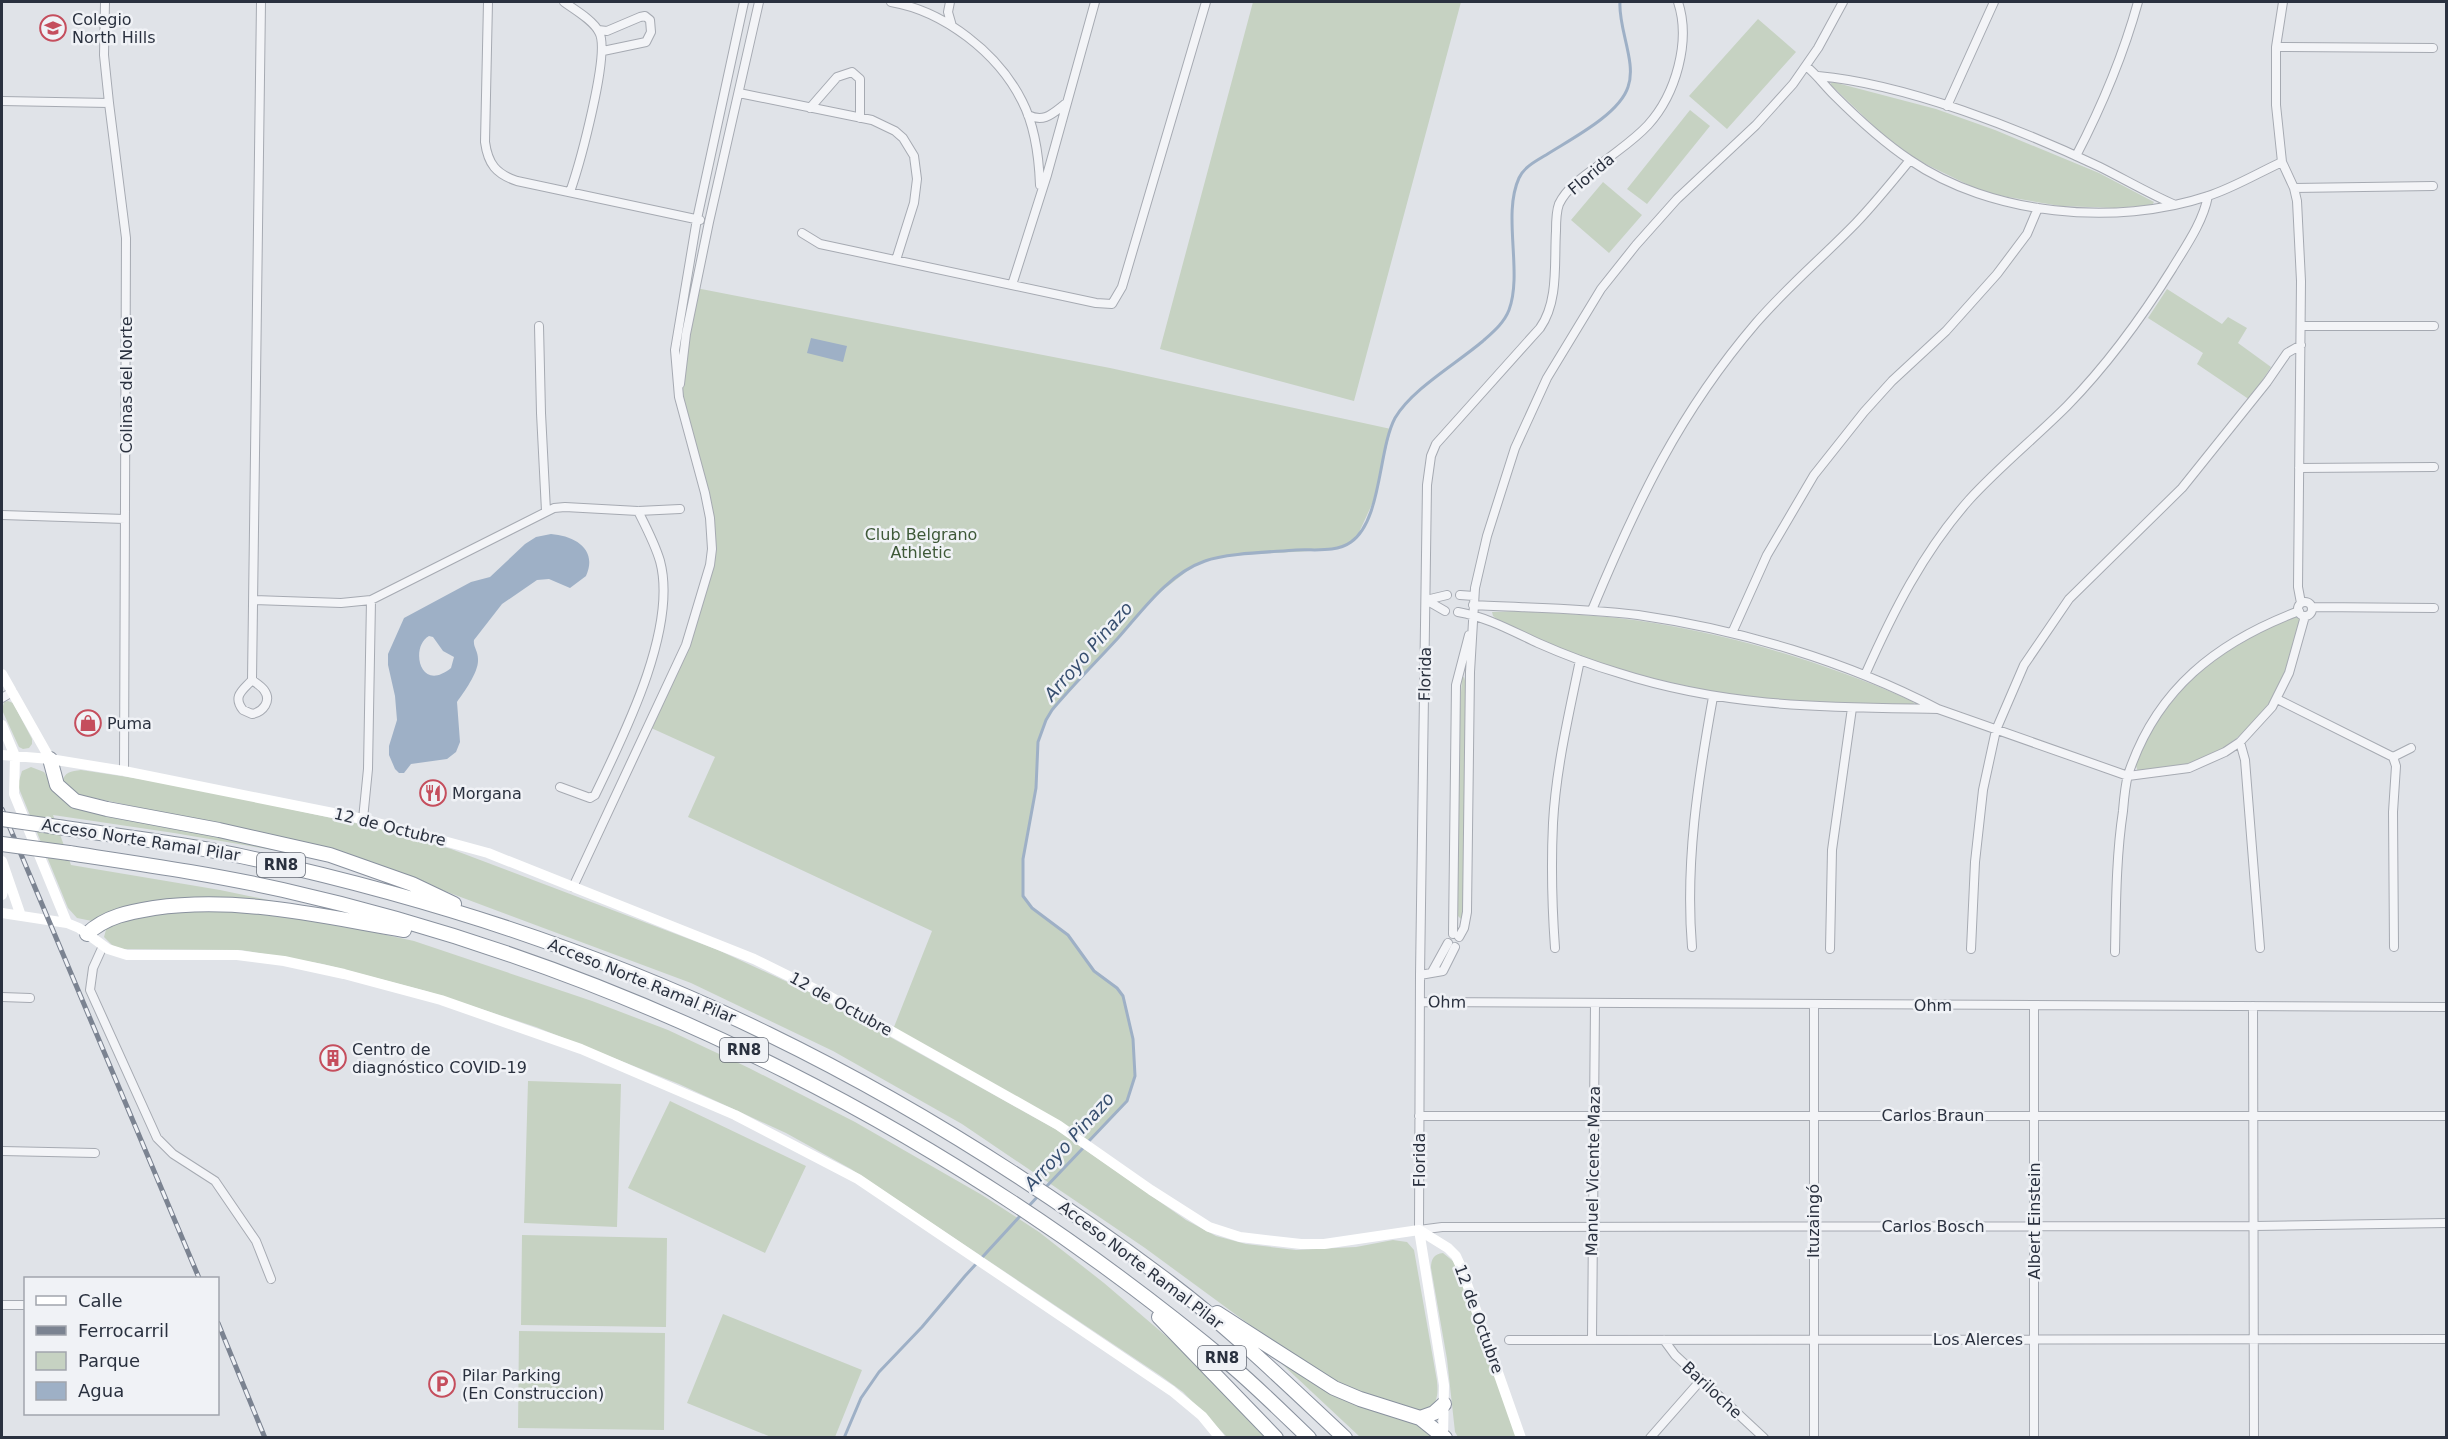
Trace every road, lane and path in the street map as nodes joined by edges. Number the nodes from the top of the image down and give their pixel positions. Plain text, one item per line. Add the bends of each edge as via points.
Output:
1 (105, 2) edge
2 (261, 2) edge
3 (488, 2) edge
4 (564, 2) edge
5 (744, 2) edge
6 (759, 2) edge
7 (891, 2) edge
8 (950, 2) edge
9 (1095, 2) edge
10 (1206, 2) edge
11 (1678, 2) edge
12 (1843, 2) edge
13 (1994, 2) edge
14 (2138, 2) edge
15 (2283, 2) edge
16 (952, 27) junction
17 (598, 30) junction
18 (2276, 47) junction
19 (2433, 48) dead end
20 (603, 51) junction
21 (1806, 66) junction
22 (1818, 76) junction
23 (740, 93) junction
24 (2, 101) edge
25 (109, 103) junction
26 (1065, 104) junction
27 (1947, 106) junction
28 (810, 108) junction
29 (1028, 115) junction
30 (860, 118) junction
31 (2076, 156) junction
32 (1910, 160) junction
33 (2282, 162) junction
34 (2433, 186) dead end
35 (2294, 188) junction
36 (570, 192) junction
37 (1041, 192) junction
38 (2208, 196) junction
39 (2174, 204) junction
40 (2038, 208) junction
41 (697, 219) junction
42 (709, 222) junction
43 (802, 232) dead end
44 (896, 261) junction
45 (1012, 285) junction
46 (539, 326) dead end
47 (2301, 326) junction
48 (2434, 326) dead end
49 (2301, 345) junction
50 (679, 397) junction
51 (2434, 467) dead end
52 (2299, 468) junction
53 (680, 509) dead end
54 (546, 511) junction
55 (638, 511) junction
56 (2, 515) edge
57 (125, 519) junction
58 (1447, 595) dead end
59 (1460, 595) dead end
60 (254, 600) junction
61 (371, 600) junction
62 (1426, 600) junction
63 (1474, 600) junction
64 (2434, 608) dead end
65 (1592, 610) junction
66 (2302, 610) junction
67 (1445, 611) dead end
68 (1458, 612) dead end
69 (1472, 618) junction
70 (1732, 633) junction
71 (1580, 660) junction
72 (2, 674) edge
73 (1865, 675) junction
74 (252, 680) junction
75 (12, 692) junction
76 (1713, 697) junction
77 (2, 698) edge
78 (2277, 699) junction
79 (1852, 708) junction
80 (1938, 709) junction
81 (2, 725) edge
82 (1996, 730) junction
83 (2240, 742) junction
84 (2411, 748) dead end
85 (2, 754) edge
86 (15, 756) junction
87 (2393, 757) junction
88 (50, 759) junction
89 (124, 771) junction
90 (2128, 776) junction
91 (560, 787) dead end
92 (2, 819) edge
93 (363, 819) junction
94 (2, 844) edge
95 (2, 861) edge
96 (8, 875) junction
97 (573, 887) junction
98 (2, 896) edge
99 (2, 914) edge
100 (21, 916) junction
101 (1454, 920) junction
102 (1466, 921) junction
103 (67, 923) junction
104 (500, 926) junction
105 (87, 934) junction
106 (470, 941) junction
107 (1452, 945) dead end
108 (103, 946) junction
109 (2394, 947) dead end
110 (1555, 948) dead end
111 (1692, 948) dead end
112 (2260, 948) dead end
113 (1830, 949) dead end
114 (1971, 949) dead end
115 (2115, 952) dead end
116 (1420, 975) junction
117 (2, 998) edge
118 (30, 998) dead end
119 (1420, 1002) junction
120 (1594, 1004) junction
121 (1814, 1004) junction
122 (2034, 1005) junction
123 (2253, 1006) junction
124 (2446, 1006) edge
125 (1594, 1115) junction
126 (1814, 1115) junction
127 (2034, 1115) junction
128 (1419, 1116) junction
129 (2253, 1116) junction
130 (2446, 1116) edge
131 (2, 1151) edge
132 (95, 1153) dead end
133 (2446, 1223) edge
134 (1813, 1226) junction
135 (2034, 1226) junction
136 (2253, 1226) junction
137 (1593, 1227) junction
138 (1419, 1230) junction
139 (271, 1279) dead end
140 (1170, 1284) junction
141 (1129, 1285) junction
142 (2, 1305) edge
143 (24, 1305) edge
144 (1592, 1338) junction
145 (1813, 1339) junction
146 (2034, 1339) junction
147 (2254, 1339) junction
148 (2446, 1339) edge
149 (1509, 1340) dead end
150 (1664, 1340) junction
151 (1701, 1380) junction
152 (1444, 1404) junction
153 (1420, 1418) junction
154 (1220, 1437) edge
155 (1276, 1437) edge
156 (1309, 1437) edge
157 (1345, 1437) edge
158 (1444, 1437) edge
159 (1521, 1437) edge
160 (1650, 1437) edge
161 (1764, 1437) edge
162 (1814, 1437) edge
163 (2034, 1437) edge
164 (2254, 1437) edge

1 - 25 street, Colinas del Norte via 104,55
2 - 60 street
3 - 36 street via 488,160 508,178
4 - 17 street
5 - 41 street
6 - 23 street
7 - 16 street via 918,9
8 - 16 street
9 - 26 street
10 - 45 street via 1115,301 1106,305
11 - 62 street, Florida via 1683,24 1679,57 1657,113 1634,139 1575,184 1559,205 1548,316 1433,450 1427,485
12 - 21 street
13 - 27 street
14 - 31 street via 2118,68
15 - 18 street
16 - 29 street via 974,42 1001,70
17 - 20 street
17 - 20 street via 607,31 645,16 650,20 651,32 646,42
18 - 19 street
18 - 33 street via 2276,105
20 - 36 street via 582,156
21 - 22 street
21 - 63 street via 1762,119 1657,220 1586,311 1547,378 1515,448 1487,536
22 - 27 street via 1884,88
22 - 32 street via 1852,112
23 - 28 street
23 - 42 street
24 - 25 street
25 - 57 street, Colinas del Norte via 126,238
26 - 29 street via 1047,118
26 - 37 street
27 - 31 street
28 - 30 street
28 - 30 street via 837,77 852,72 861,85
29 - 37 street
30 - 44 street via 895,131 909,147 917,167 914,203
31 - 39 street
32 - 40 street via 1938,177 1984,196
32 - 65 street via 1856,222 1777,299 1702,392 1650,480
33 - 35 street
33 - 38 street
34 - 35 street
35 - 47 street
36 - 41 street
37 - 45 street
38 - 39 street
38 - 73 street via 2186,247 2126,336 2067,405 1969,500 1927,554 1895,608
39 - 40 street via 2122,211
40 - 70 street via 2027,234 1997,274 1946,331 1892,381 1814,475 1780,529
41 - 42 street
41 - 50 street via 676,335
42 - 50 street via 683,351
43 - 44 street via 820,244
44 - 45 street
46 - 54 street
47 - 48 street
47 - 49 street
49 - 52 street
49 - 82 street via 2287,353 2182,488 2069,599 2027,658
50 - 97 street via 707,501 712,540 710,565 686,645
51 - 52 street
52 - 66 street via 2298,587
53 - 55 street
54 - 55 street via 565,507
54 - 61 street
55 - 91 street via 660,562 663,581 660,625 650,668 595,795 590,798
56 - 57 street
57 - 89 street, Colinas del Norte
58 - 62 street
59 - 63 street
60 - 61 street
60 - 74 street
61 - 93 street via 368,769
62 - 67 street
62 - 116 street, Florida
63 - 65 street
63 - 69 street
64 - 66 street via 2312,608 2308,602
65 - 70 street
66 - 78 street via 2289,673
66 - 90 street via 2244,635 2205,661 2167,700
68 - 69 street
69 - 71 street
69 - 101 street via 1456,685
69 - 102 street
70 - 73 street
71 - 76 street
71 - 110 street via 1555,798
72 - 75 street
73 - 80 street
74 - 74 street via 238,696 243,710 252,714 262,710 267,702 262,688
75 - 77 street
75 - 88 street
76 - 79 street via 1763,704
76 - 111 street via 1694,824
78 - 83 street
78 - 87 street
79 - 80 street
79 - 113 street via 1832,850
80 - 82 street
81 - 86 street
82 - 90 street
82 - 114 street via 1979,820
83 - 90 street via 2189,768
83 - 112 street via 2245,760
84 - 87 street
85 - 86 street, 12 de Octubre
86 - 88 street, 12 de Octubre
86 - 103 street via 14,794
87 - 109 street
88 - 89 street, 12 de Octubre
88 - 104 highway via 57,785 75,801 330,855 412,884
89 - 93 street, 12 de Octubre
90 - 115 street via 2117,868
92 - 104 highway, Acceso Norte Ramal Pilar / RN8, bridge via 257,859
93 - 97 street, 12 de Octubre via 488,853
94 - 106 highway, Acceso Norte Ramal Pilar / RN8, bridge via 208,874 287,891
95 - 96 street
96 - 98 street
96 - 100 street
97 - 138 street, 12 de Octubre via 794,978 1058,1125 1196,1220 1225,1233 1278,1243 1324,1244
99 - 100 street
100 - 103 street
101 - 102 street
101 - 102 street via 1456,936
103 - 105 street
104 - 140 highway, Acceso Norte Ramal Pilar / RN8 via 635,975 767,1033 894,1100 1064,1207
105 - 106 highway via 121,915 184,904 225,903
105 - 108 street
106 - 141 highway, Acceso Norte Ramal Pilar / RN8 via 609,991 744,1050 876,1118 1002,1194
107 - 116 street via 1443,971
108 - 139 street via 93,968 90,990 157,1138 173,1154 215,1181 256,1241
108 - 154 street via 138,956 237,955 344,974 530,1029 674,1087 858,1179 1172,1391
116 - 119 street, Florida
117 - 118 street
119 - 120 street, Ohm
119 - 128 street, Florida
120 - 121 street, Ohm
120 - 125 street, Manuel Vicente Maza
121 - 122 street, Ohm
121 - 126 street, Ituzaingó
122 - 123 street, Ohm
122 - 127 street, Albert Einstein
123 - 124 street, Ohm
123 - 129 street
125 - 126 street, Carlos Braun
125 - 128 street, Carlos Braun
125 - 137 street, Manuel Vicente Maza
126 - 127 street, Carlos Braun
126 - 134 street, Ituzaingó
127 - 129 street, Carlos Braun
127 - 135 street, Albert Einstein
128 - 138 street, Florida
129 - 130 street, Carlos Braun
129 - 136 street
131 - 132 street
133 - 136 street, Carlos Bosch
134 - 135 street, Carlos Bosch
134 - 137 street, Carlos Bosch
134 - 145 street, Ituzaingó
135 - 136 street, Carlos Bosch
135 - 146 street, Albert Einstein
136 - 147 street
137 - 138 street, Carlos Bosch
137 - 144 street, Manuel Vicente Maza
138 - 152 street, Florida
138 - 159 street, 12 de Octubre via 1456,1256
140 - 153 highway via 1334,1388
140 - 157 highway, Acceso Norte Ramal Pilar / RN8
141 - 155 highway
141 - 156 highway, Acceso Norte Ramal Pilar / RN8 via 1233,1368
142 - 143 street
144 - 149 street, Los Alerces
144 - 150 street, Los Alerces
145 - 146 street, Los Alerces
145 - 150 street, Los Alerces
145 - 162 street, Ituzaingó
146 - 147 street, Los Alerces
146 - 163 street, Albert Einstein
147 - 148 street, Los Alerces
147 - 164 street
150 - 151 street, Bariloche
151 - 160 street
151 - 161 street, Bariloche
152 - 153 highway
152 - 158 street, Florida
153 - 158 highway

